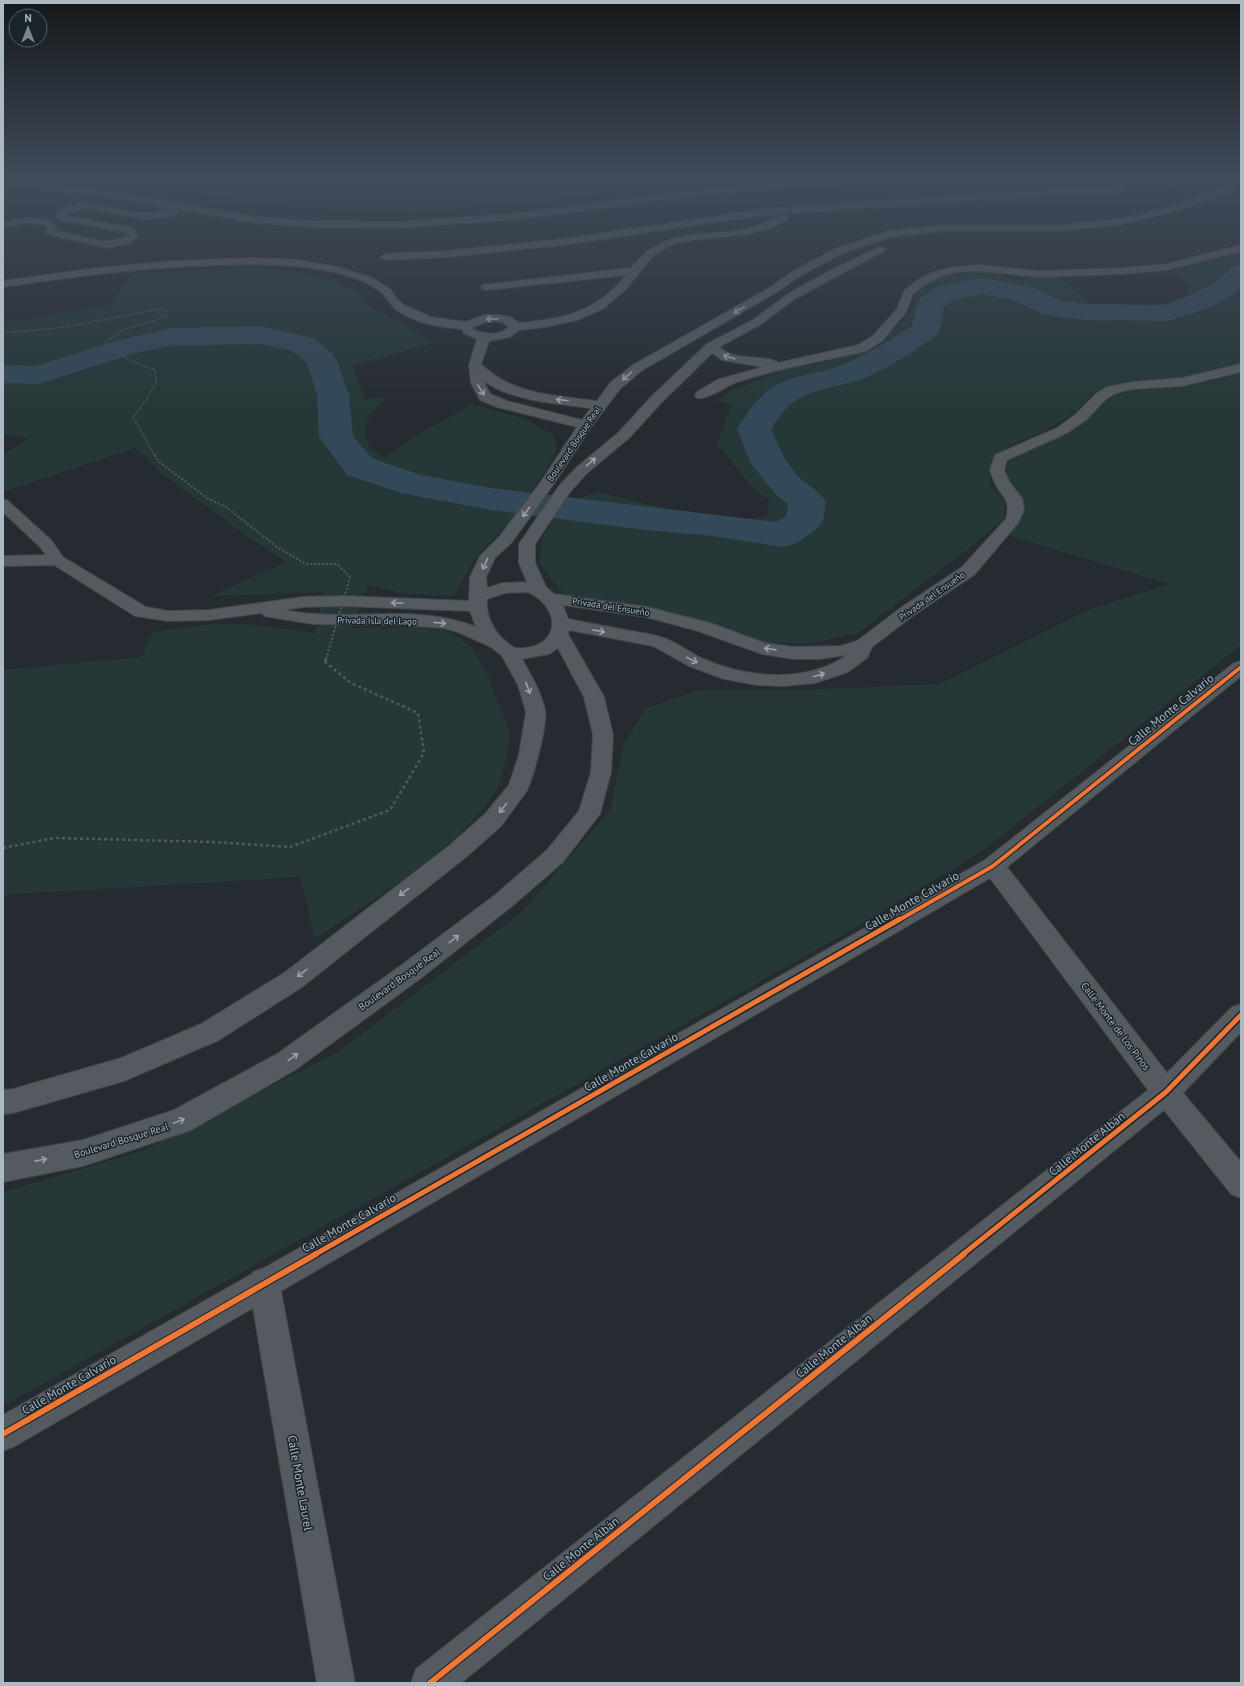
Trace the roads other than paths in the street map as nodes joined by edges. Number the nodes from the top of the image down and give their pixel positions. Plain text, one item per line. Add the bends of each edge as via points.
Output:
1 (449, 254) edge
2 (651, 254) edge
3 (834, 254) edge
4 (871, 254) edge
5 (1221, 254) edge
6 (385, 257) dead end
7 (632, 271) junction
8 (3, 284) edge
9 (486, 287) dead end
10 (773, 290) junction
11 (792, 296) junction
12 (467, 326) junction
13 (516, 327) junction
14 (484, 337) junction
15 (711, 347) junction
16 (475, 365) junction
17 (692, 365) junction
18 (784, 365) junction
19 (706, 368) dead end
20 (1241, 368) edge
21 (720, 370) dead end
22 (752, 373) junction
23 (534, 394) junction
24 (702, 395) dead end
25 (601, 405) junction
26 (518, 408) junction
27 (585, 425) junction
28 (547, 485) junction
29 (564, 489) junction
30 (3, 504) edge
31 (3, 560) edge
32 (57, 560) junction
33 (543, 594) junction
34 (478, 601) junction
35 (253, 608) junction
36 (673, 618) junction
37 (560, 628) junction
38 (658, 642) junction
39 (863, 645) junction
40 (504, 648) junction
41 (1241, 667) edge
42 (993, 866) junction
43 (1241, 1015) edge
44 (1166, 1092) junction
45 (3, 1102) edge
46 (3, 1168) edge
47 (1241, 1184) edge
48 (264, 1283) junction
49 (3, 1434) edge
50 (336, 1683) edge
51 (430, 1683) edge

1 - 6 street
2 - 7 street
3 - 10 street, Boulevard Bosque Real
4 - 11 street, Boulevard Bosque Real
5 - 18 street via 1174,265 1123,271 1039,274 980,268 957,269 938,274 920,283 908,293 902,310 878,338 862,348
7 - 9 street
7 - 13 street via 622,287 607,302 592,311 545,324
8 - 12 street via 124,268 209,262 297,263 337,269 366,278 386,290 395,304 414,316
10 - 11 street
10 -> 25 street, Boulevard Bosque Real via 637,368 616,386
11 - 15 street, Boulevard Bosque Real via 757,322
13 -> 12 street via 512,322 494,318 475,321
12 - 14 street via 468,331 474,335
13 - 14 street via 512,332 500,336
14 - 16 street
15 - 17 street, Boulevard Bosque Real
18 -> 15 street via 726,357
16 - 23 street via 496,383
16 -> 26 street via 477,383 485,396
17 - 19 street
29 -> 17 street, Boulevard Bosque Real via 582,470 624,435
18 - 22 street
20 - 39 street, Privada del Ensueño via 1173,383 1118,388 1103,394 1064,430 1015,449 1000,458 997,470 1003,484 1014,498 1016,510 1013,520 968,571
21 - 22 street
22 - 24 street via 722,383
25 -> 23 street via 551,399
23 - 26 street
25 - 27 street, Boulevard Bosque Real
26 - 27 street
27 - 28 street, Boulevard Bosque Real
28 - 29 street
28 -> 34 street, Boulevard Bosque Real via 506,539 488,556 478,577
29 - 33 street, Boulevard Bosque Real via 527,544 527,563
30 - 32 street, Privada Isla del Lago via 45,543
31 - 32 street
32 - 35 street, Privada Isla del Lago via 141,612 168,616 209,615
33 - 34 street via 522,587 503,588
33 - 36 street, Privada del Ensueño
33 - 37 street via 553,602
34 -> 35 street, Privada Isla del Lago via 344,600
34 - 40 street via 482,622 488,634
35 -> 40 street, Privada Isla del Lago via 290,617 445,623 466,629
36 - 38 street via 677,629 670,638
39 -> 36 street, Privada del Ensueño via 842,651 793,653 762,648
37 -> 38 street, Privada del Ensueño
37 - 40 street via 556,641 543,651 534,653
46 -> 37 street, Boulevard Bosque Real via 83,1153 181,1121 286,1062 412,971 503,901 555,856 589,814 601,772 603,735 594,697
38 -> 39 street, Privada del Ensueño via 695,662 731,675 785,680 815,677 841,668 861,654
40 -> 45 street via 527,685 536,712 529,755 519,787 493,820 458,851 293,980 210,1032 124,1069
41 - 42 street, Calle Monte Calvario
42 - 44 street, Calle Monte de Los Pinos
42 - 48 street, Calle Monte Calvario
43 - 44 street, Calle Monte Albán
44 - 47 street, Calle Monte de Los Pinos
44 - 51 street, Calle Monte Albán
48 - 49 street, Calle Monte Calvario
48 - 50 street, Calle Monte Laurel

